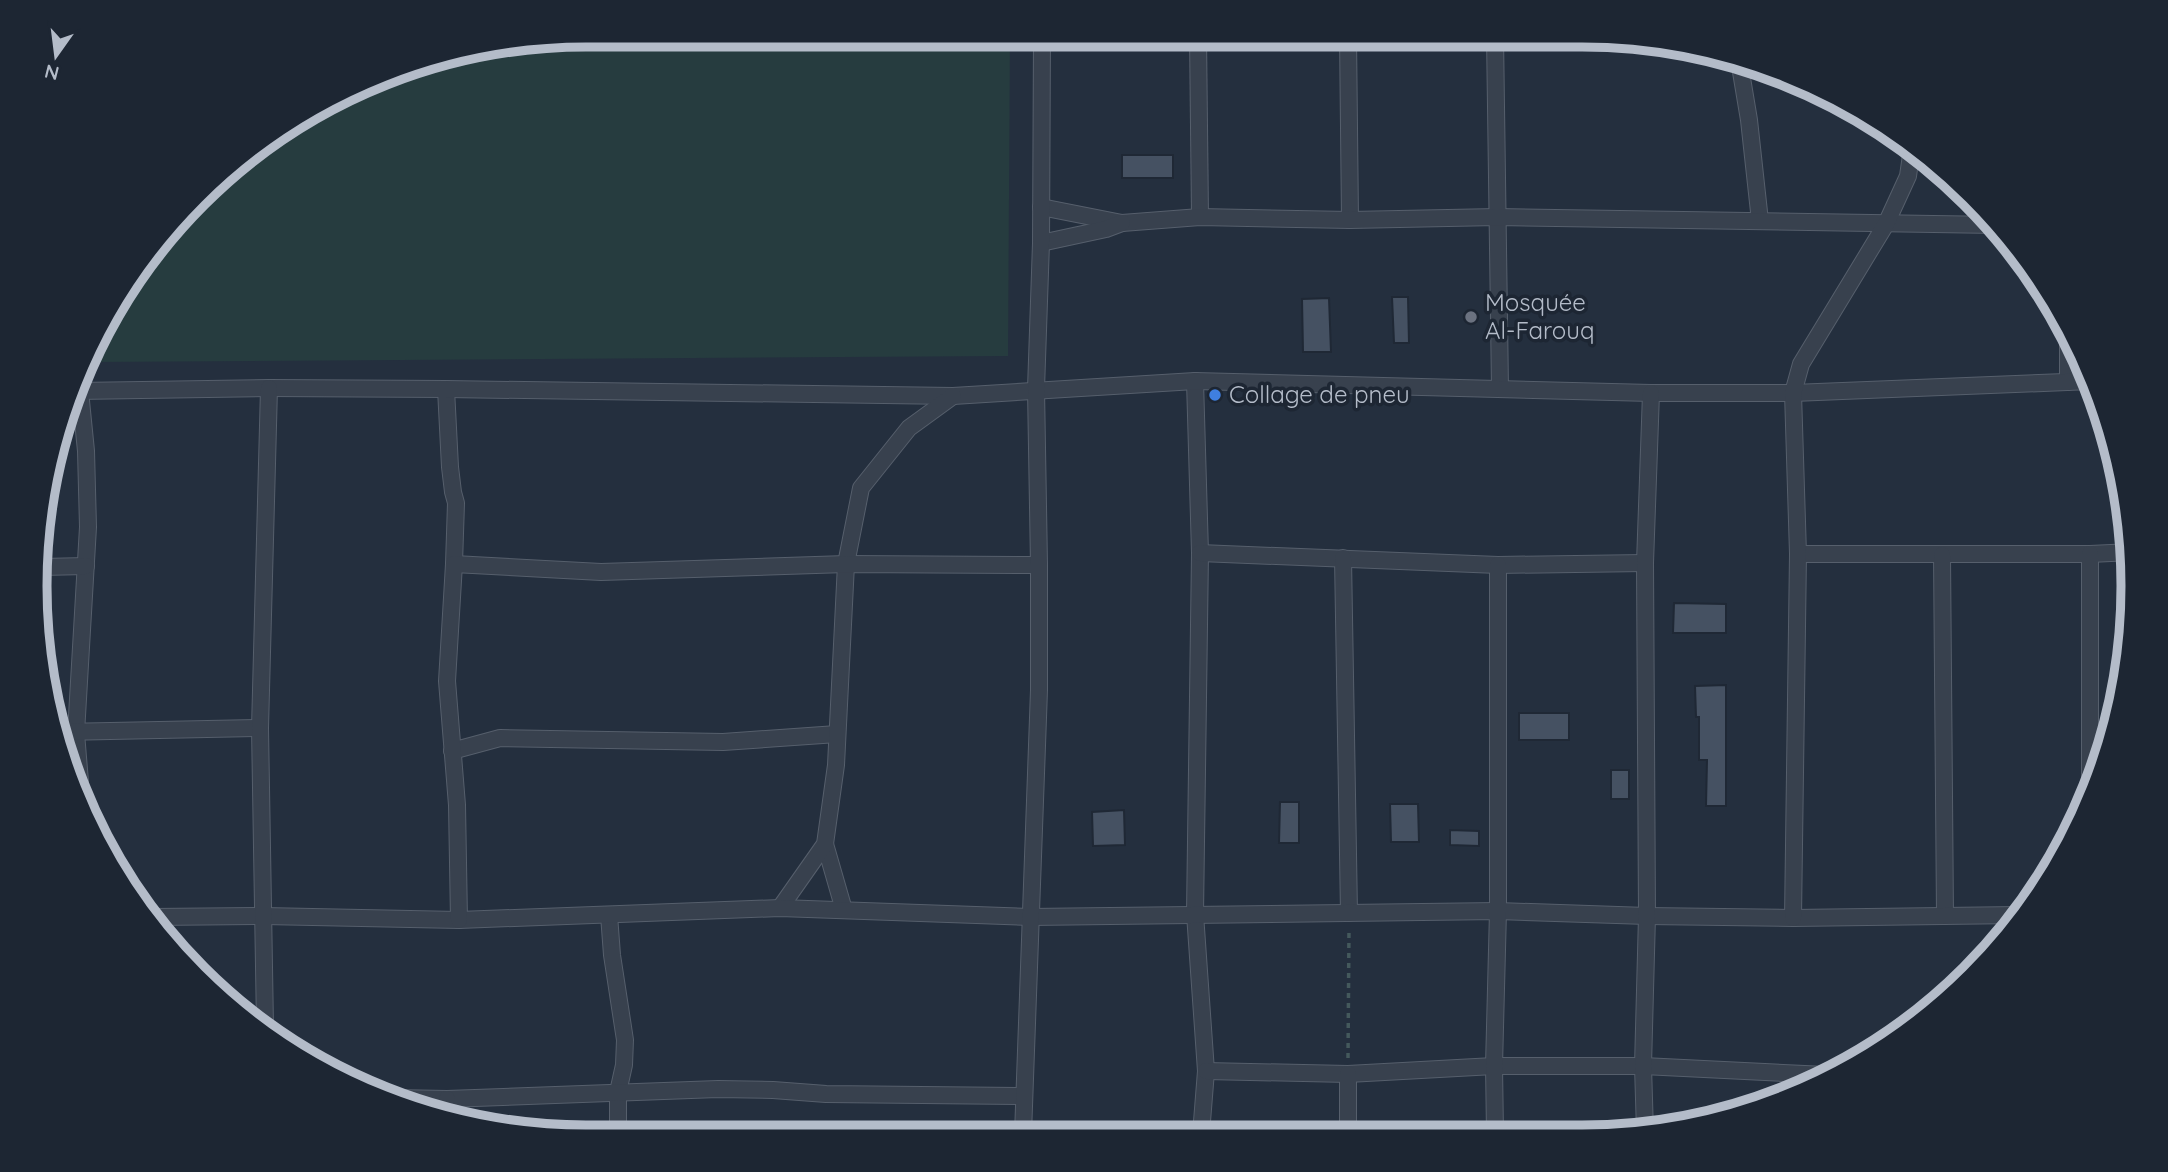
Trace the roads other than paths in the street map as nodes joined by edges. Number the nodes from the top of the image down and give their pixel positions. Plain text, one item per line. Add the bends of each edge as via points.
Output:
1 (1042, 47) edge
2 (1198, 47) edge
3 (1348, 47) edge
4 (1495, 47) edge
5 (1741, 72) edge
6 (1910, 159) edge
7 (1041, 207) junction
8 (1200, 217) junction
9 (1497, 217) junction
10 (1350, 220) junction
11 (1760, 221) junction
12 (1122, 223) junction
13 (1886, 225) junction
14 (1981, 225) edge
15 (1041, 243) junction
16 (2068, 354) edge
17 (1195, 381) junction
18 (2081, 381) edge
19 (2068, 382) junction
20 (269, 388) junction
21 (446, 388) junction
22 (1036, 389) junction
23 (1500, 389) junction
24 (84, 391) edge
25 (1651, 393) junction
26 (1793, 393) junction
27 (953, 396) junction
28 (80, 401) edge
29 (1200, 553) junction
30 (2120, 553) edge
31 (1798, 554) junction
32 (2090, 554) junction
33 (1942, 555) junction
34 (1343, 558) junction
35 (1645, 563) junction
36 (454, 564) junction
37 (846, 564) junction
38 (1040, 565) junction
39 (1498, 565) junction
40 (86, 566) junction
41 (48, 567) edge
42 (260, 728) junction
43 (69, 732) edge
44 (838, 734) junction
45 (452, 751) junction
46 (2090, 764) edge
47 (825, 844) junction
48 (780, 908) junction
49 (844, 910) junction
50 (1498, 911) junction
51 (1349, 913) junction
52 (1195, 914) junction
53 (609, 915) junction
54 (2008, 915) edge
55 (264, 916) junction
56 (1647, 916) junction
57 (1945, 916) junction
58 (161, 917) edge
59 (1030, 917) junction
60 (1793, 918) junction
61 (459, 920) junction
62 (265, 1018) edge
63 (1493, 1066) junction
64 (1643, 1066) junction
65 (1206, 1072) junction
66 (1348, 1074) junction
67 (1793, 1082) edge
68 (618, 1092) junction
69 (1023, 1096) junction
70 (422, 1099) edge
71 (447, 1099) junction
72 (447, 1106) edge
73 (1645, 1121) edge
74 (618, 1125) edge
75 (1023, 1125) edge
76 (1202, 1125) edge
77 (1348, 1125) edge
78 (1494, 1125) edge

1 - 7 street
2 - 8 street
3 - 10 street
4 - 9 street
5 - 11 street
6 - 13 street via 1908,176
7 - 12 street
7 - 15 street
8 - 10 street
8 - 12 street
9 - 10 street
9 - 11 street
9 - 23 street
11 - 13 street
12 - 15 street
13 - 14 street
13 - 26 street via 1801,364
15 - 22 street
16 - 19 street
17 - 22 street
17 - 23 street
17 - 29 street
18 - 19 street
19 - 26 street
20 - 21 street
20 - 24 street
20 - 42 street
21 - 27 street
21 - 36 street via 450,467 457,503
22 - 27 street
22 - 38 street
23 - 25 street
25 - 26 street
25 - 35 street
26 - 31 street
27 - 37 street via 909,428 861,488
28 - 40 street via 86,450
29 - 34 street
29 - 52 street
30 - 32 street
31 - 33 street
31 - 60 street
32 - 33 street
32 - 46 street
33 - 57 street
34 - 39 street
34 - 51 street
35 - 39 street
35 - 56 street
36 - 37 street via 601,572
36 - 45 street via 447,681
37 - 38 street
37 - 44 street
38 - 59 street
39 - 50 street
40 - 41 street
40 - 43 street
42 - 43 street
42 - 55 street
44 - 45 street via 723,742 500,738
44 - 47 street
45 - 61 street
47 - 48 street
47 - 49 street
48 - 49 street
48 - 53 street
49 - 59 street
50 - 51 street
50 - 56 street
50 - 63 street
51 - 52 street
52 - 59 street
52 - 65 street
53 - 61 street
53 - 68 street via 625,1040
54 - 57 street
55 - 58 street
55 - 61 street
55 - 62 street
56 - 60 street
56 - 64 street
57 - 60 street
59 - 69 street
63 - 64 street
63 - 66 street
63 - 78 street
64 - 67 street
64 - 73 street
65 - 66 street
65 - 76 street
66 - 77 street
68 - 69 street via 759,1089
68 - 71 street
68 - 74 street
69 - 75 street
70 - 71 street
71 - 72 street

